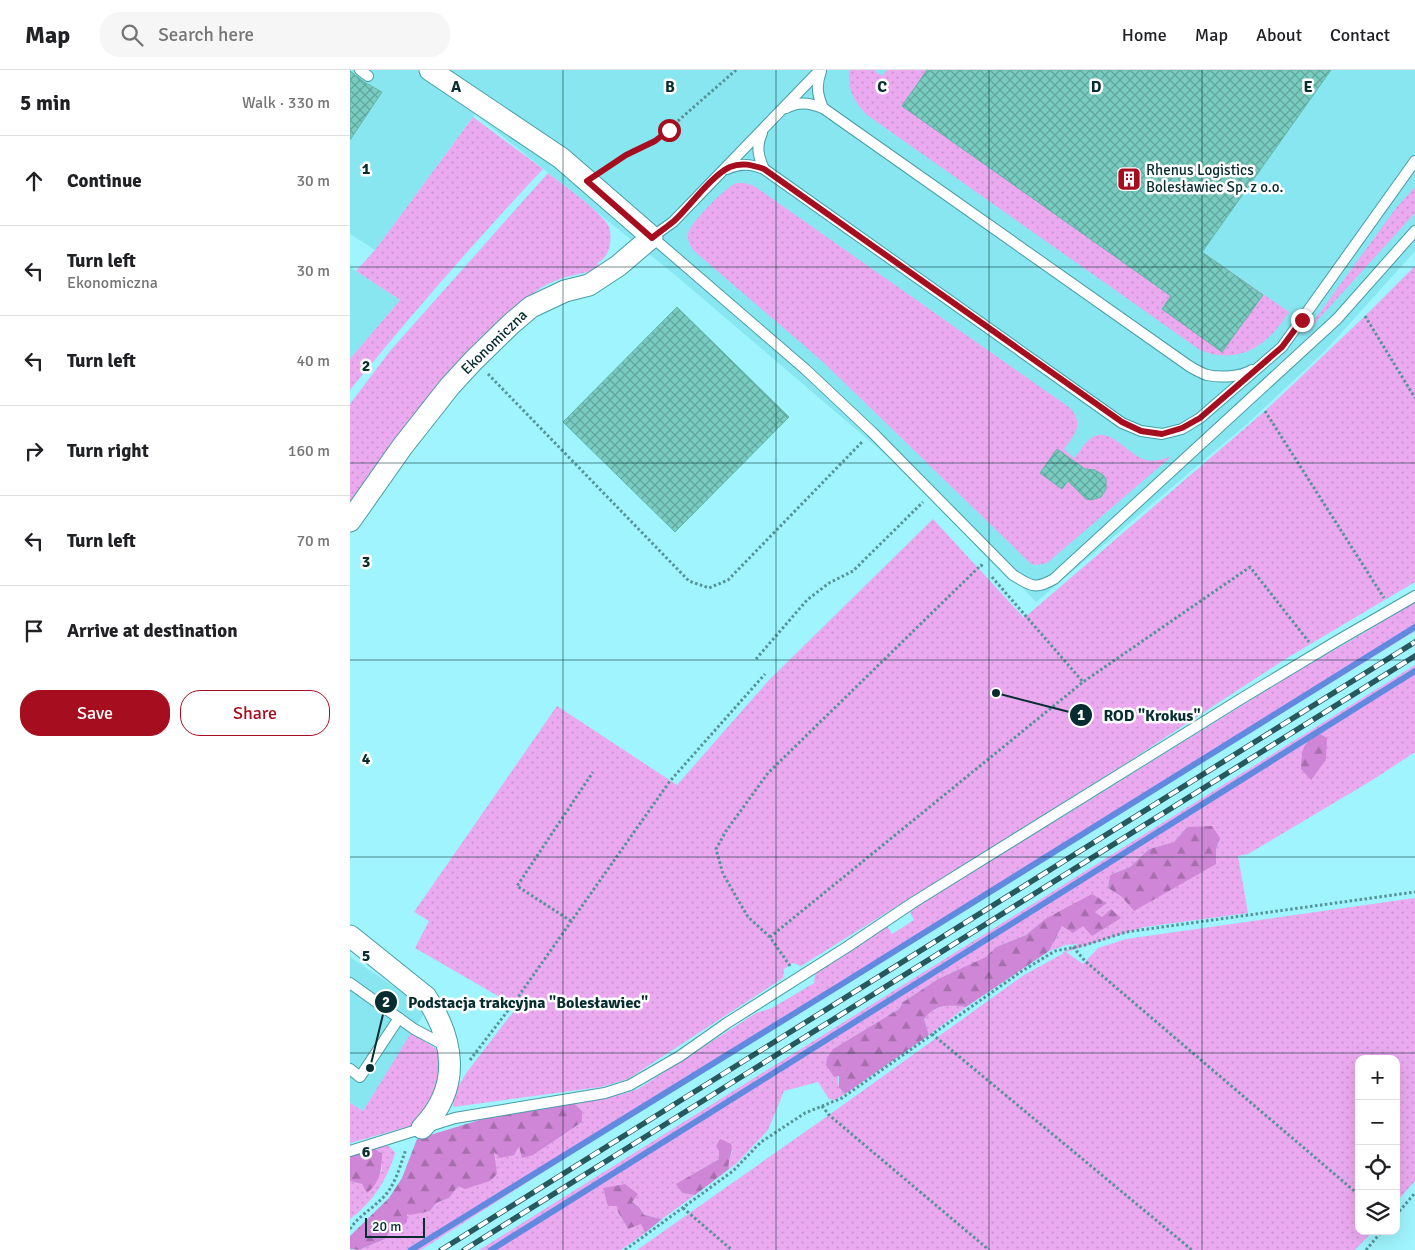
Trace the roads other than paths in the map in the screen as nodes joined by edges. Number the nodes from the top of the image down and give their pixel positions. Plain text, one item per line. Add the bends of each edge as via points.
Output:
1 (430, 70) edge
2 (821, 70) edge
3 (823, 108) junction
4 (778, 114) junction
5 (768, 124) junction
6 (1415, 161) edge
7 (764, 169) junction
8 (719, 175) junction
9 (1415, 231) edge
10 (652, 238) junction
11 (1266, 361) junction
12 (350, 521) edge
13 (1415, 596) edge
14 (350, 936) edge
15 (350, 984) edge
16 (399, 1018) junction
17 (448, 1046) junction
18 (350, 1069) edge
19 (417, 1130) junction
20 (350, 1151) edge

1 - 10 street via 560,158
2 - 3 lane via 817,83
2 - 4 lane
3 - 4 lane via 812,103 800,103 788,106
3 - 11 lane via 1188,366 1207,375 1228,377 1248,372
4 - 5 lane
5 - 7 lane via 758,145 758,158
5 - 8 lane
6 - 11 lane via 1282,347
7 - 8 lane via 740,164
7 - 11 lane via 1122,422 1141,431 1162,434 1200,418
8 - 10 lane via 673,222
9 - 10 lane via 1337,319 1054,579 1042,586 1028,584 1013,575 806,369
10 - 12 street, Ekonomiczna via 618,266 589,284 531,306 450,386
13 - 19 lane via 914,902 680,1056 630,1085 605,1093 455,1118
14 - 17 street via 426,997
15 - 16 lane
16 - 17 lane
16 - 18 lane via 360,1076
17 - 19 street via 449,1081 437,1111
19 - 20 lane

